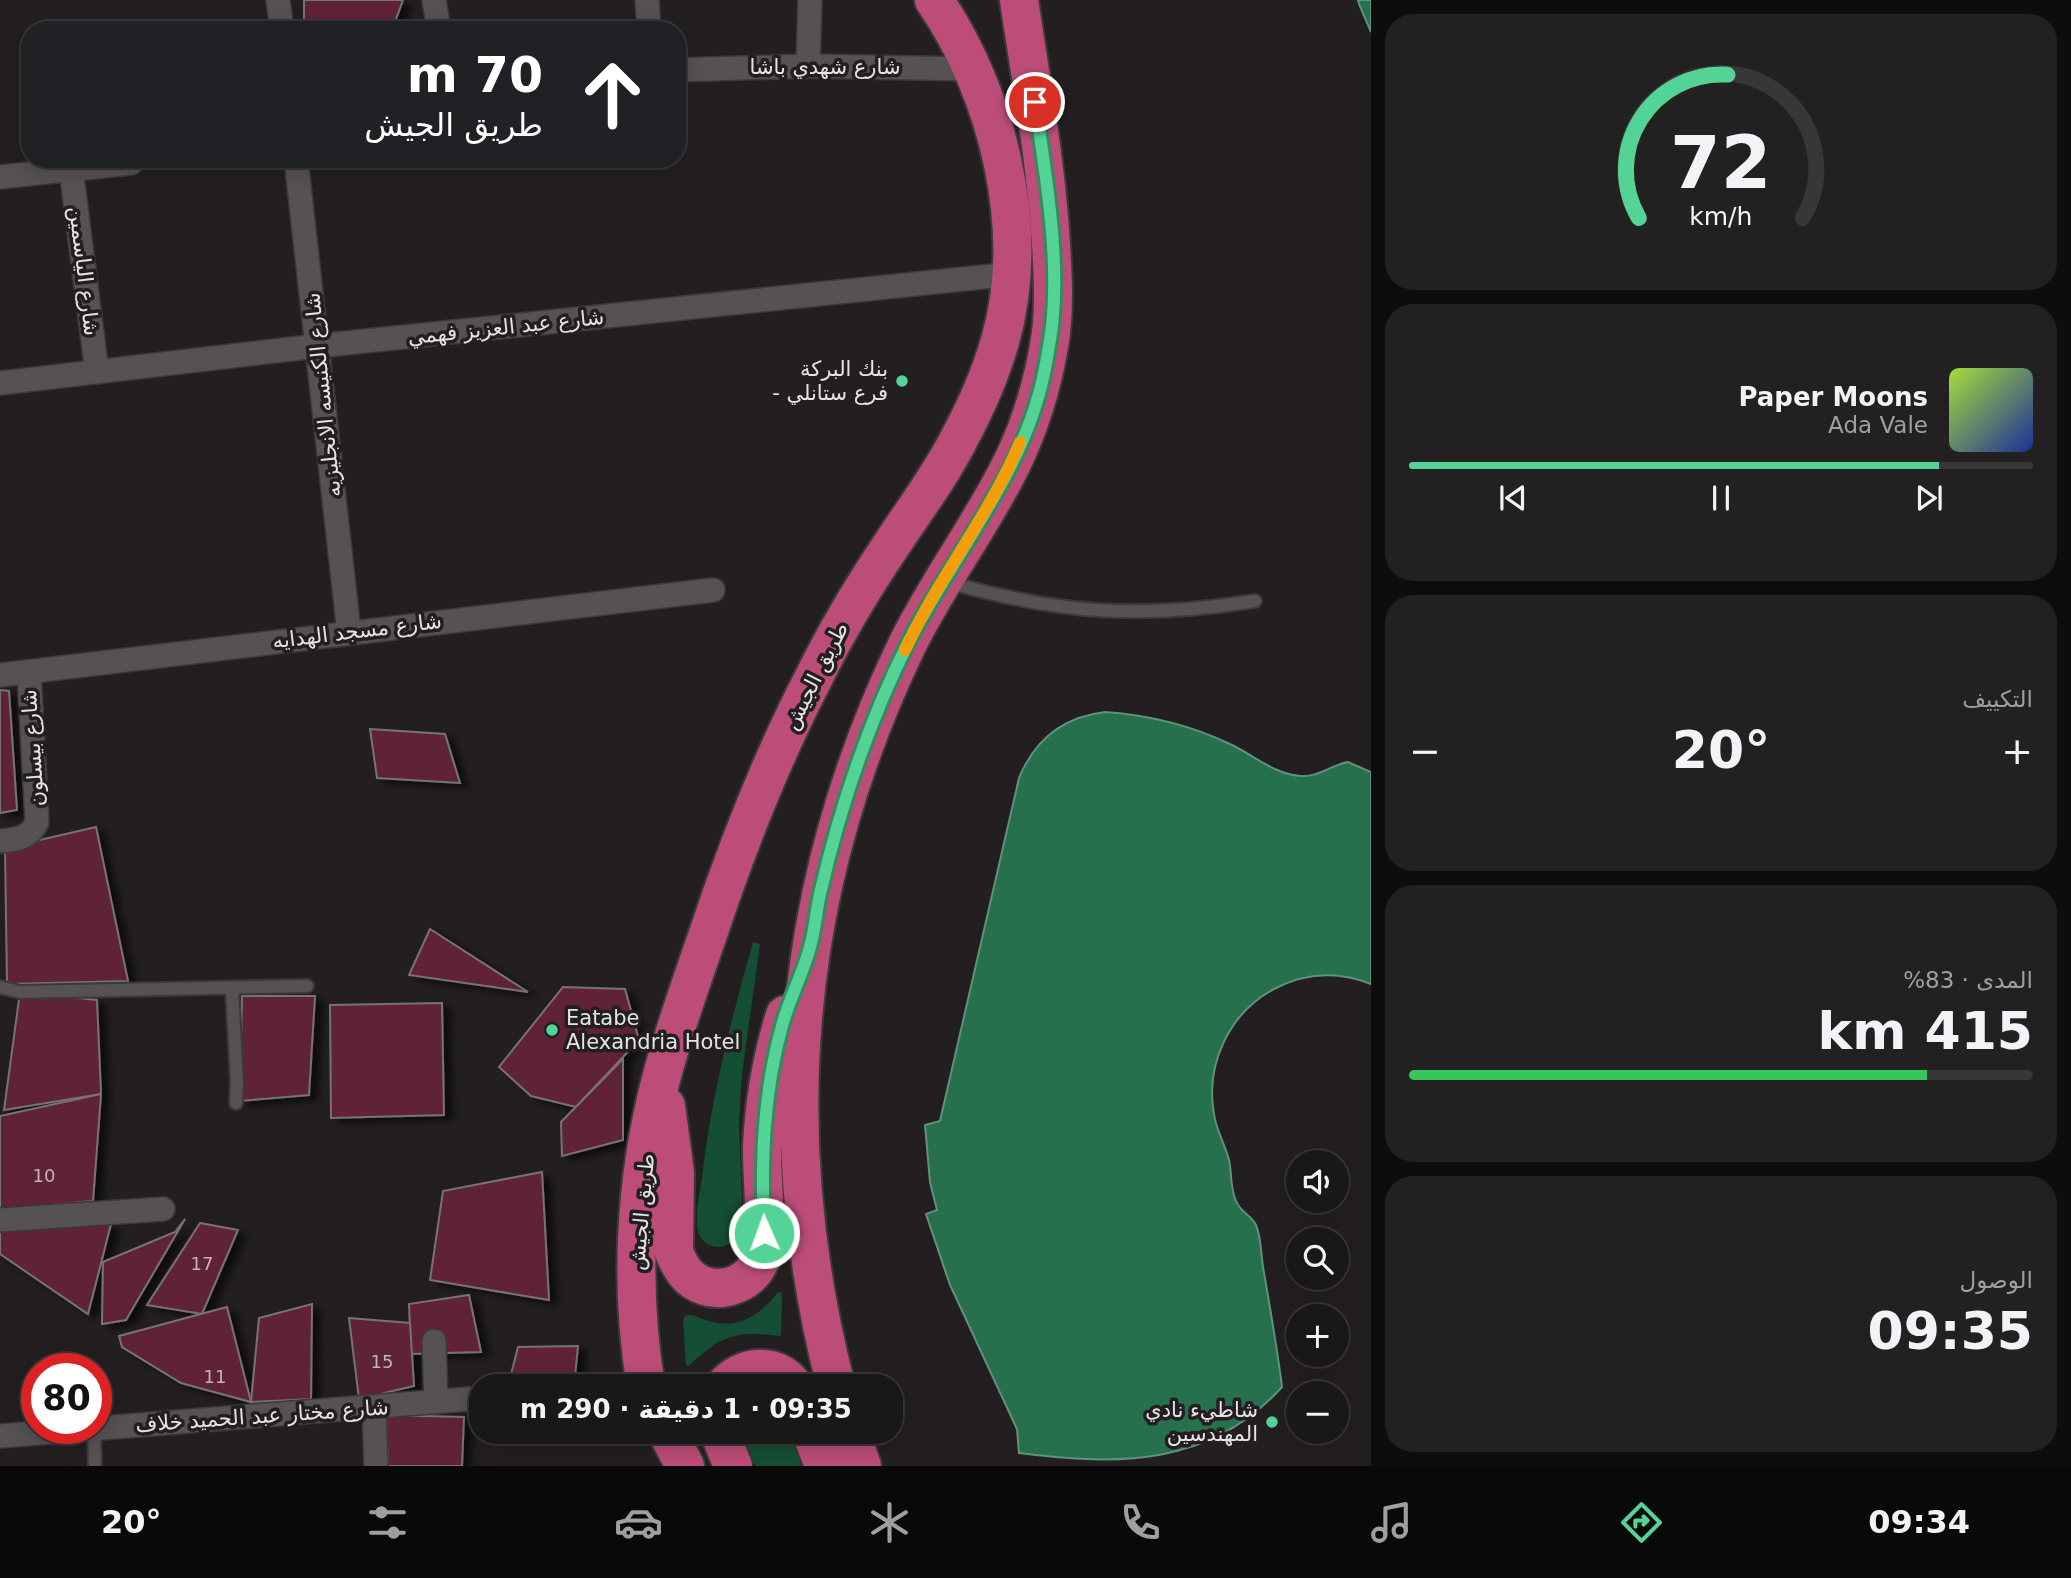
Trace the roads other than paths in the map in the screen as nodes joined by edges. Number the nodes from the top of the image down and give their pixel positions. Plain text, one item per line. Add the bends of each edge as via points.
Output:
1 (278, 0) edge
2 (434, 0) edge
3 (647, 0) edge
4 (810, 0) edge
5 (934, 0) edge
6 (1019, 0) edge
7 (281, 21) edge
8 (438, 21) edge
9 (648, 21) edge
10 (808, 65) junction
11 (973, 69) junction
12 (686, 70) edge
13 (81, 168) edge
14 (297, 168) edge
15 (71, 169) junction
16 (0, 177) edge
17 (1012, 274) junction
18 (317, 346) junction
19 (97, 372) junction
20 (0, 383) edge
21 (942, 580) junction
22 (713, 590) dead end
23 (1255, 601) dead end
24 (349, 632) junction
25 (29, 672) junction
26 (0, 675) edge
27 (0, 841) edge
28 (810, 948) junction
29 (307, 986) dead end
30 (0, 987) edge
31 (232, 988) junction
32 (660, 1083) junction
33 (236, 1103) dead end
34 (163, 1209) dead end
35 (0, 1220) edge
36 (434, 1341) dead end
37 (644, 1374) edge
38 (738, 1374) edge
39 (782, 1374) edge
40 (833, 1374) edge
41 (469, 1399) edge
42 (436, 1402) junction
43 (374, 1407) junction
44 (112, 1428) edge
45 (21, 1434) edge
46 (0, 1436) edge
47 (94, 1444) edge
48 (673, 1444) edge
49 (724, 1444) edge
50 (816, 1444) edge
51 (854, 1444) edge
52 (95, 1466) edge
53 (376, 1466) edge
54 (685, 1466) edge
55 (733, 1466) edge
56 (824, 1466) edge
57 (862, 1466) edge

1 - 7 street
2 - 8 street
3 - 9 street
4 - 10 street
5 - 11 highway, طريق الجيش
6 - 21 highway via 1049,218 1054,282 1050,343 1036,405 1011,464
10 - 11 street, شارع شهدي باشا
10 - 12 street, شارع شهدي باشا
11 - 17 highway, طريق الجيش via 998,139 1011,213
13 - 15 street
14 - 18 street, شارع الكنيسه الانجليزيه
15 - 16 street
15 - 19 street, شارع الياسمين
17 - 18 street, شارع عبد العزيز فهمي
17 - 32 highway, طريق الجيش via 1001,340 960,439 848,613 779,750 726,879
18 - 19 street, شارع عبد العزيز فهمي
18 - 24 street, شارع الكنيسه الانجليزيه
19 - 20 street, شارع عبد العزيز فهمي
21 - 23 lane via 1036,604 1090,611 1187,611
21 - 28 highway via 888,687 853,776
22 - 24 street, شارع مسجد الهدايه
24 - 25 street, شارع مسجد الهدايه
25 - 26 street, شارع مسجد الهدايه
25 - 27 street, شارع بيسلون via 37,822 23,837
28 - 32 highway via 782,1024 768,1090 762,1144 762,1258 738,1283 727,1287 704,1286 684,1273 674,1252 673,1152
28 - 40 highway via 799,1055 798,1126 810,1267
29 - 31 lane
30 - 31 lane via 20,992
31 - 33 lane
32 - 37 highway, طريق الجيش via 646,1160 636,1268 637,1327
34 - 35 street
36 - 42 street
38 - 39 highway via 756,1368
41 - 42 street, شارع مختار عبد الحميد خلاف
42 - 43 street, شارع مختار عبد الحميد خلاف
43 - 44 street, شارع مختار عبد الحميد خلاف
43 - 53 street
45 - 46 street, شارع مختار عبد الحميد خلاف
47 - 52 lane
48 - 54 highway
49 - 55 highway
50 - 56 highway
51 - 57 highway

